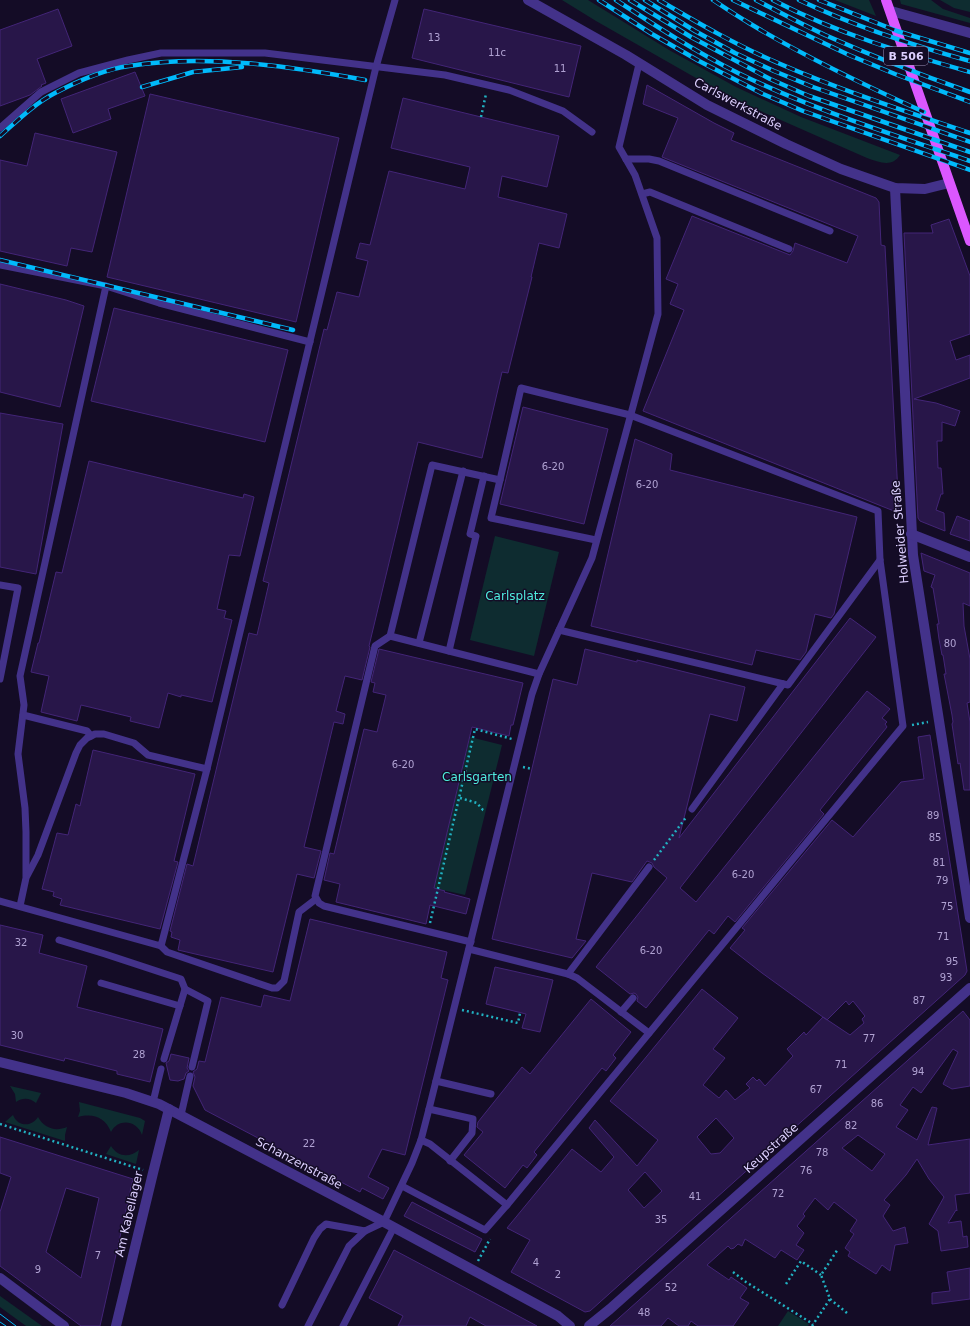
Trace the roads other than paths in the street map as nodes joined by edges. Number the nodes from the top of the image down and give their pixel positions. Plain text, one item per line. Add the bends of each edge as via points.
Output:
1 (395, 0) edge
2 (528, 0) edge
3 (886, 0) edge
4 (891, 11) junction
5 (970, 33) edge
6 (640, 64) junction
7 (376, 67) junction
8 (0, 128) edge
9 (592, 132) dead end
10 (626, 159) junction
11 (950, 183) junction
12 (895, 188) junction
13 (642, 194) junction
14 (830, 232) dead end
15 (970, 241) edge
16 (789, 249) dead end
17 (0, 265) edge
18 (106, 286) junction
19 (310, 342) junction
20 (630, 415) junction
21 (463, 471) junction
22 (484, 476) junction
23 (500, 480) junction
24 (911, 534) junction
25 (596, 540) junction
26 (970, 557) edge
27 (880, 560) junction
28 (0, 585) edge
29 (559, 630) junction
30 (390, 636) junction
31 (419, 643) junction
32 (449, 651) junction
33 (539, 674) junction
34 (0, 679) edge
35 (783, 684) junction
36 (23, 716) junction
37 (91, 736) junction
38 (207, 769) junction
39 (692, 810) road end
40 (649, 867) road end
41 (26, 878) junction
42 (316, 899) junction
43 (0, 901) edge
44 (20, 906) junction
45 (970, 918) edge
46 (59, 940) dead end
47 (470, 945) junction
48 (161, 946) junction
49 (568, 974) junction
50 (101, 983) dead end
51 (970, 988) edge
52 (185, 989) junction
53 (633, 998) dead end
54 (180, 1006) junction
55 (621, 1012) junction
56 (648, 1033) junction
57 (164, 1059) dead end
58 (0, 1062) edge
59 (192, 1067) dead end
60 (161, 1069) dead end
61 (190, 1076) dead end
62 (436, 1081) junction
63 (491, 1094) dead end
64 (153, 1102) junction
65 (169, 1109) junction
66 (429, 1109) junction
67 (181, 1115) junction
68 (420, 1140) junction
69 (450, 1161) junction
70 (402, 1186) junction
71 (507, 1205) junction
72 (384, 1222) junction
73 (394, 1227) junction
74 (365, 1231) junction
75 (0, 1278) edge
76 (282, 1305) dead end
77 (64, 1326) edge
78 (116, 1326) edge
79 (308, 1326) edge
80 (343, 1326) edge
81 (570, 1326) edge
82 (589, 1326) edge

1 - 7 lane
2 - 6 street, Carlswerkstraße
3 - 4 main road, B 506
4 - 5 street
4 - 11 main road, B 506
6 - 10 lane via 619,147
6 - 12 street, Carlswerkstraße via 707,105 786,144 841,169
7 - 8 lane via 265,53 161,53 79,73 41,92
7 - 9 lane via 445,75 509,90 563,111
7 - 19 lane
10 - 13 lane
10 - 14 lane via 649,159 659,162
11 - 12 street, Carlswerkstraße via 925,189
11 - 15 main road, B 506
12 - 24 street, Holweider Straße
13 - 16 lane via 650,192
13 - 20 lane via 657,238 658,314
17 - 18 lane
18 - 19 lane via 159,303
18 - 36 lane via 20,676
19 - 38 lane
20 - 23 lane via 521,388
20 - 25 lane
20 - 27 lane via 878,511
21 - 22 lane
21 - 30 lane via 432,464
21 - 31 lane
22 - 23 lane
22 - 32 lane via 470,534 476,536
23 - 25 lane via 491,518
24 - 26 street
24 - 45 street, Holweider Straße
25 - 29 lane via 592,558
27 - 35 lane via 788,685
27 - 56 lane via 903,726
28 - 34 lane via 18,588
29 - 33 lane
29 - 35 lane
30 - 31 lane
30 - 42 lane via 374,646 315,892
31 - 32 lane
32 - 33 lane
33 - 47 lane
35 - 39 lane
36 - 37 lane via 87,731
36 - 41 lane via 18,754 25,808
37 - 38 lane via 104,734 134,742 148,755
37 - 41 lane via 80,745 76,753 38,855
38 - 48 lane
40 - 49 lane
41 - 44 lane
42 - 47 lane via 324,906 428,931
42 - 48 lane via 299,912 284,981 277,988 167,952
43 - 44 lane
44 - 48 lane
46 - 52 lane via 181,979
47 - 49 lane
47 - 62 lane
49 - 55 lane via 578,978
50 - 54 lane
51 - 82 street, Keupstraße
52 - 54 lane
52 - 59 lane via 208,1001
53 - 55 lane
54 - 57 lane
55 - 56 lane
56 - 71 lane
58 - 64 street, Schanzenstraße
60 - 64 lane
61 - 67 lane
62 - 63 lane
62 - 66 lane
64 - 65 street, Schanzenstraße
65 - 67 street, Schanzenstraße
65 - 78 street, Am Kabellager
66 - 68 lane
66 - 69 lane via 473,1119 472,1133
67 - 72 street, Schanzenstraße
68 - 69 lane via 430,1144
68 - 70 lane
69 - 71 lane
70 - 71 lane via 485,1230
70 - 72 lane
72 - 73 street, Schanzenstraße
72 - 74 lane
73 - 80 lane
73 - 81 street, Schanzenstraße via 558,1316
74 - 76 lane via 326,1224 320,1229
74 - 79 lane via 349,1246
75 - 77 street

